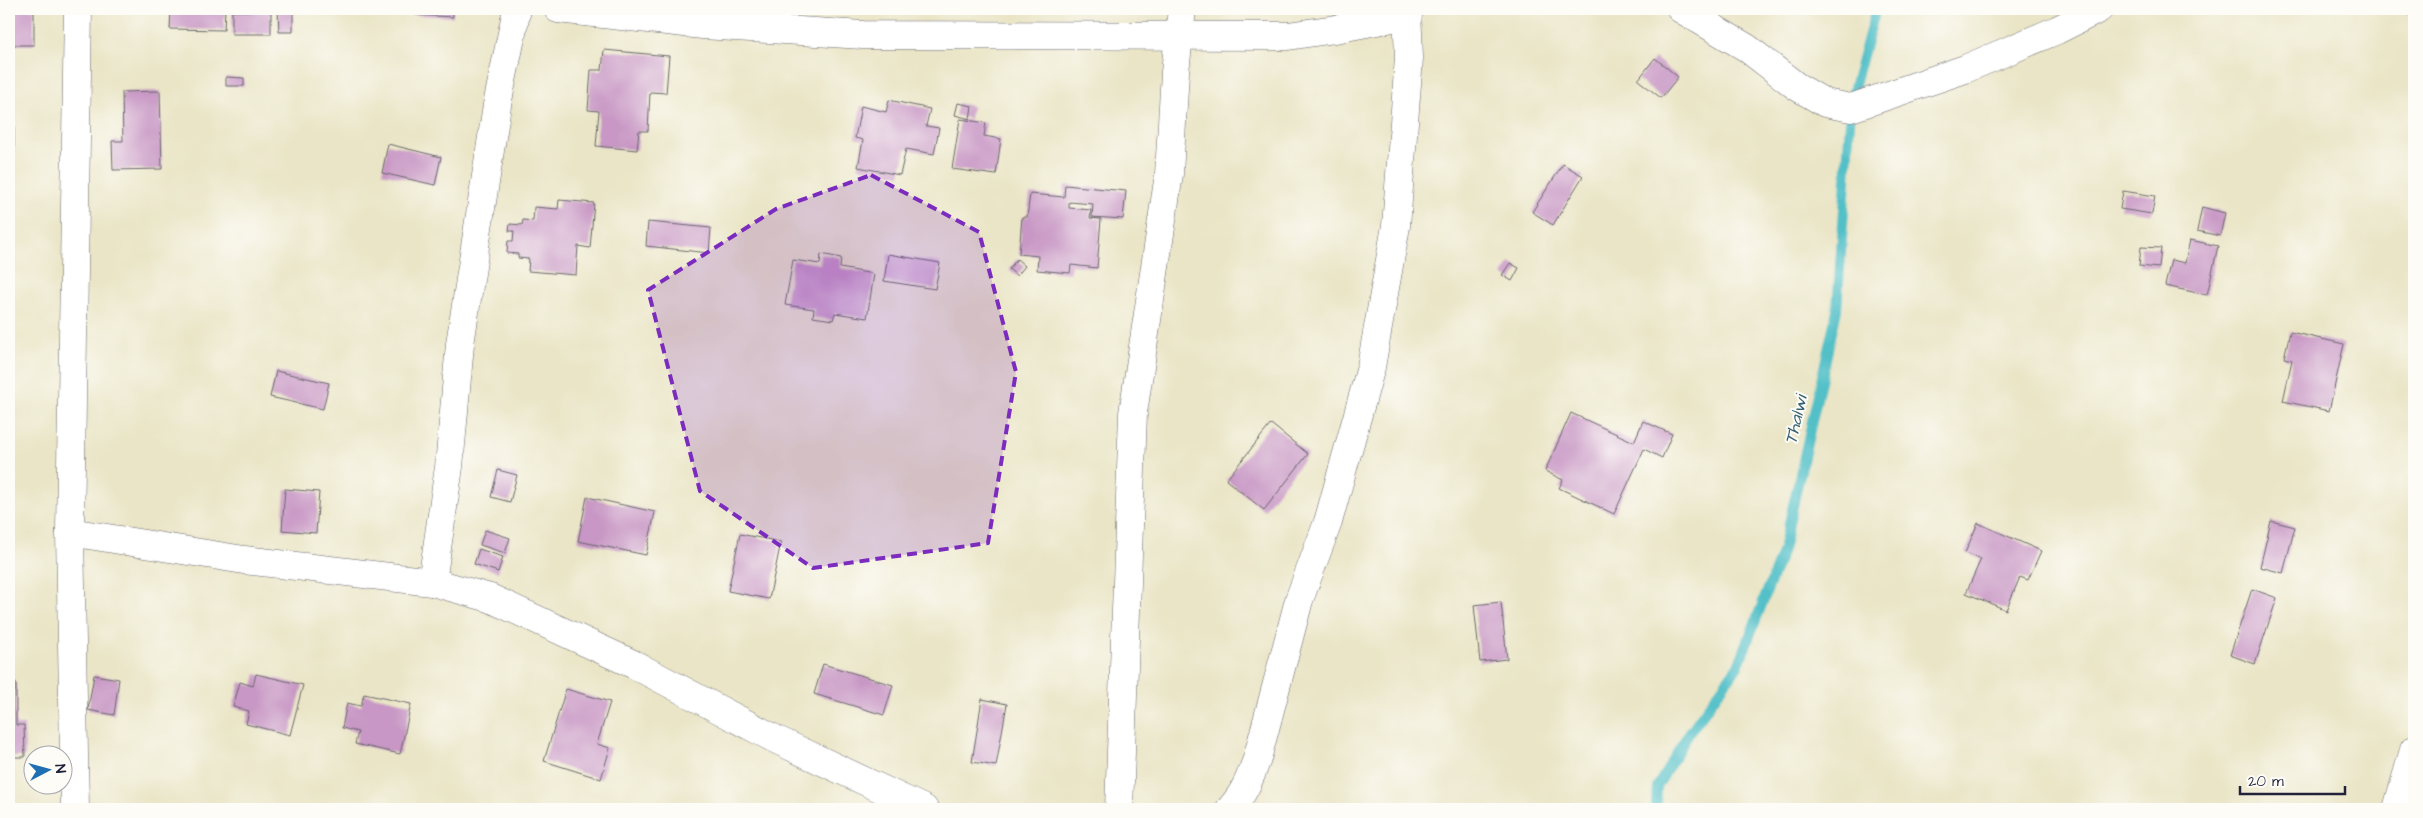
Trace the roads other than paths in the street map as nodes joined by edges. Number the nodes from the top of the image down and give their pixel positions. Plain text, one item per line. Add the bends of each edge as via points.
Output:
1 (78, 9) edge
2 (517, 9) edge
3 (558, 9) edge
4 (1182, 9) edge
5 (1681, 9) edge
6 (2099, 9) edge
7 (1408, 12) edge
8 (1178, 36) junction
9 (70, 532) junction
10 (432, 582) junction
11 (2414, 750) edge
12 (75, 809) edge
13 (924, 809) edge
14 (1119, 809) edge
15 (1230, 809) edge
16 (2396, 809) edge

1 - 9 street
2 - 10 street via 498,105 460,344 449,467
3 - 8 street via 703,25 863,35
4 - 8 street
5 - 6 street via 1747,48 1796,86 1825,103 1851,108 1965,69
7 - 8 street via 1288,36
7 - 15 street via 1409,58 1396,226 1370,367 1328,522 1299,600 1257,759 1241,797
8 - 14 street via 1169,174 1133,413
9 - 10 street via 244,560
9 - 12 street
10 - 13 street via 490,598 635,665 775,738
11 - 16 street

